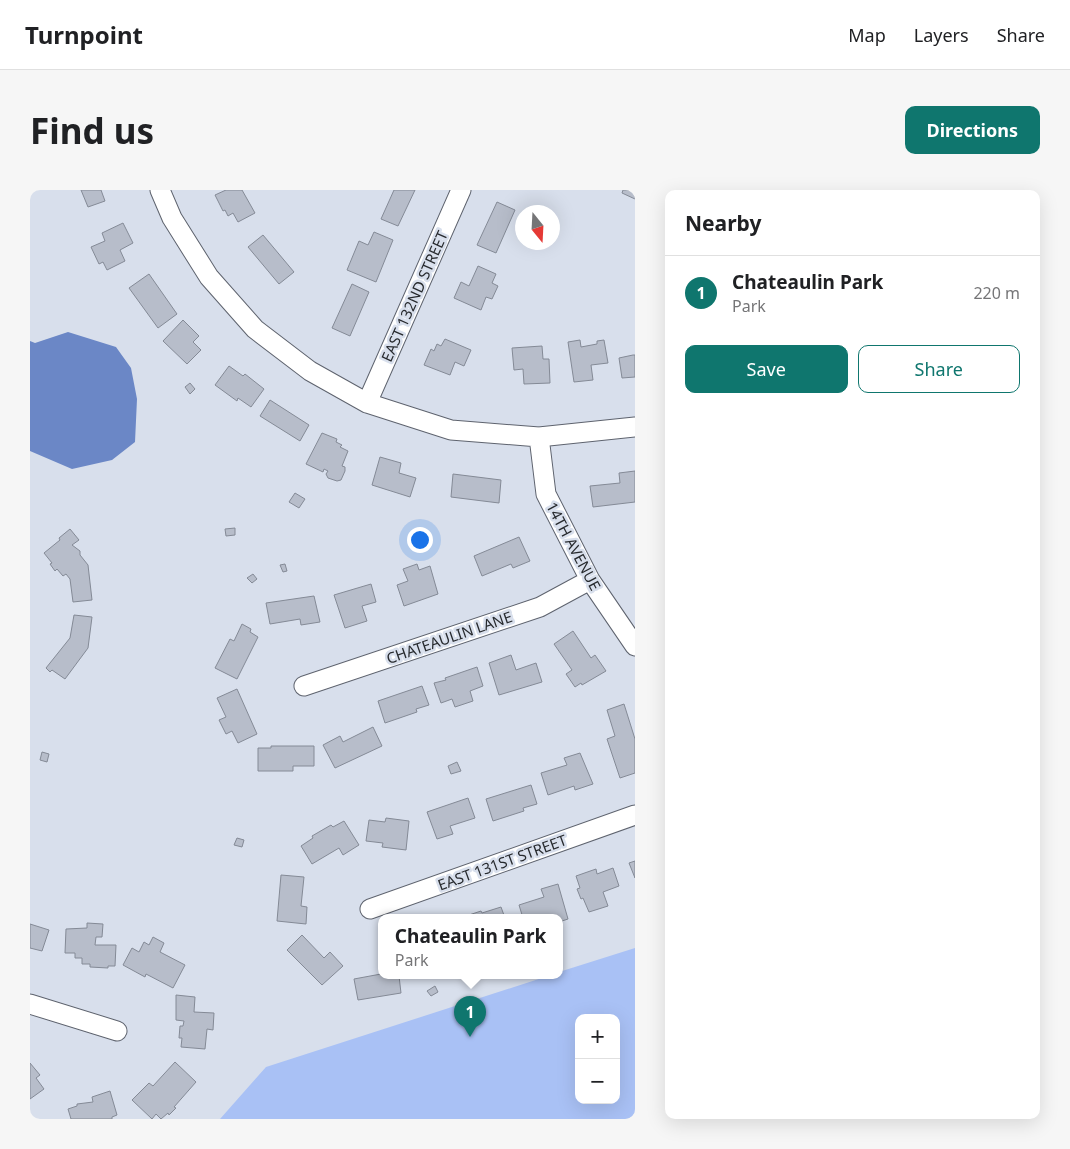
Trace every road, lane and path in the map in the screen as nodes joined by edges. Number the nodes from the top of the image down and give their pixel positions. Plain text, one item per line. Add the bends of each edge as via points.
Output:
1 (160, 190) edge
2 (461, 190) edge
3 (367, 403) junction
4 (635, 428) edge
5 (539, 437) junction
6 (590, 580) junction
7 (635, 646) edge
8 (304, 686) dead end
9 (635, 815) edge
10 (370, 909) dead end
11 (30, 1004) edge
12 (117, 1031) dead end

1 - 3 street via 172,218 209,277 255,329 310,371
2 - 3 street, EAST 132ND STREET
3 - 5 street via 451,430
4 - 5 street
5 - 6 street, 14TH AVENUE via 546,494
6 - 7 street, 14TH AVENUE
6 - 8 street, CHATEAULIN LANE via 540,607
9 - 10 street, EAST 131ST STREET
11 - 12 street

